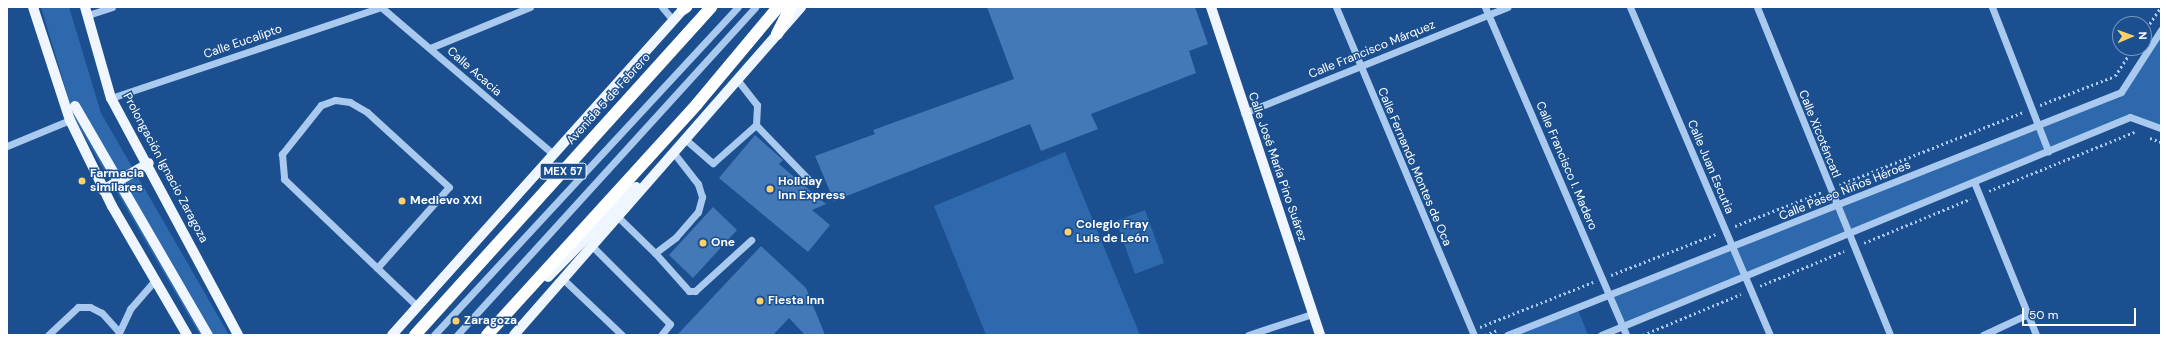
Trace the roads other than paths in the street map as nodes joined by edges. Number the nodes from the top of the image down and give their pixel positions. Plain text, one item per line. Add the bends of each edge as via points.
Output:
1 (33, 7) edge
2 (112, 7) edge
3 (381, 7) edge
4 (530, 7) edge
5 (662, 7) edge
6 (711, 7) edge
7 (738, 7) edge
8 (755, 7) edge
9 (778, 7) edge
10 (791, 7) edge
11 (801, 7) edge
12 (1211, 7) edge
13 (1336, 7) edge
14 (1485, 7) edge
15 (1508, 7) edge
16 (1630, 7) edge
17 (1757, 7) edge
18 (1992, 7) edge
19 (684, 8) edge
20 (87, 11) edge
21 (1488, 15) junction
22 (673, 20) junction
23 (2161, 30) edge
24 (777, 34) junction
25 (430, 48) junction
26 (1359, 67) junction
27 (737, 79) junction
28 (58, 84) junction
29 (111, 98) junction
30 (1244, 113) junction
31 (70, 120) junction
32 (2040, 124) junction
33 (756, 126) junction
34 (2161, 128) edge
35 (685, 139) junction
36 (7, 146) edge
37 (2048, 151) junction
38 (673, 152) junction
39 (553, 154) junction
40 (666, 160) junction
41 (149, 163) junction
42 (809, 180) dead end
43 (1974, 182) junction
44 (103, 190) junction
45 (1836, 206) junction
46 (617, 216) junction
47 (1848, 233) junction
48 (751, 240) dead end
49 (592, 246) junction
50 (1732, 248) junction
51 (655, 253) junction
52 (377, 268) junction
53 (1745, 276) junction
54 (563, 279) junction
55 (155, 280) junction
56 (1610, 296) junction
57 (418, 307) junction
58 (1312, 314) junction
59 (2028, 314) junction
60 (1623, 326) junction
61 (119, 333) edge
62 (1473, 333) edge
63 (48, 335) edge
64 (188, 335) edge
65 (208, 335) edge
66 (238, 335) edge
67 (392, 335) edge
68 (415, 335) edge
69 (434, 335) edge
70 (457, 335) edge
71 (487, 335) edge
72 (492, 335) edge
73 (514, 335) edge
74 (622, 335) edge
75 (661, 335) edge
76 (1248, 335) edge
77 (1320, 335) edge
78 (1507, 335) edge
79 (1601, 335) edge
80 (1626, 335) edge
81 (1770, 335) edge
82 (1890, 335) edge
83 (1983, 335) edge
84 (2036, 335) edge

1 - 28 main road
2 - 20 street
3 - 25 street, Calle Acacia
3 - 29 street, Calle Eucalipto
4 - 25 street
5 - 22 street
6 - 68 highway, Avenida 5 de Febrero / MEX 57
7 - 69 street
8 - 70 street
9 - 71 highway via 696,104
10 - 24 highway
11 - 24 main road
12 - 30 main road, Calle José María Pino Suárez
13 - 26 street, Calle Fernando Montes de Oca
14 - 21 street, Calle Francisco I. Madero
15 - 21 street, Calle Francisco Márquez
16 - 50 street, Calle Juan Escutia
17 - 45 street, Calle Xicoténcatl
18 - 32 street
19 - 22 main road, Avenida 5 de Febrero
20 - 29 main road, Prolongación Ignacio Zaragoza
21 - 26 street, Calle Francisco Márquez
21 - 56 street, Calle Francisco I. Madero
22 - 39 main road, Avenida 5 de Febrero
23 - 32 street, Calle Paseo Niños Héroes via 2121,92
24 - 27 main road
25 - 39 street, Calle Acacia
26 - 30 street, Calle Francisco Márquez
26 - 62 street, Calle Fernando Montes de Oca
27 - 33 street via 757,105
27 - 35 main road
28 - 31 main road
28 - 65 main road, bridge via 75,106
29 - 41 main road, Prolongación Ignacio Zaragoza
30 - 58 main road, Calle José María Pino Suárez
31 - 36 street
31 - 44 main road
32 - 37 street
32 - 45 street, Calle Paseo Niños Héroes
33 - 35 street via 713,163
33 - 42 street
34 - 37 street via 2130,118
35 - 38 main road
37 - 43 street
38 - 40 main road
38 - 51 street via 698,184 702,197 698,212 676,237
39 - 57 main road, Avenida 5 de Febrero
40 - 46 main road
40 - 72 main road via 597,225
41 - 44 main road
41 - 66 main road, Prolongación Ignacio Zaragoza
43 - 47 street
43 - 59 street
44 - 55 main road
45 - 47 street, Calle Xicoténcatl
45 - 50 street, Calle Paseo Niños Héroes
46 - 49 main road
46 - 51 street
47 - 53 street
47 - 82 street, Calle Xicoténcatl
48 - 51 street via 695,291 689,291
49 - 54 main road
49 - 75 street via 670,324
50 - 53 street, Calle Juan Escutia
50 - 56 street, Calle Paseo Niños Héroes
52 - 52 street via 284,179 281,167 282,154 321,105 335,100 350,102 367,112 449,187
52 - 57 street
53 - 60 street
53 - 81 street, Calle Juan Escutia
54 - 73 main road
54 - 74 street
55 - 61 street via 130,309
55 - 64 main road
56 - 60 street, Calle Francisco I. Madero
56 - 78 street, Calle Paseo Niños Héroes
57 - 67 main road, Avenida 5 de Febrero
58 - 76 street
58 - 77 main road, Calle José María Pino Suárez
59 - 83 street
59 - 84 street
60 - 79 street
60 - 80 street, Calle Francisco I. Madero
61 - 63 street via 102,313 90,307 78,307

